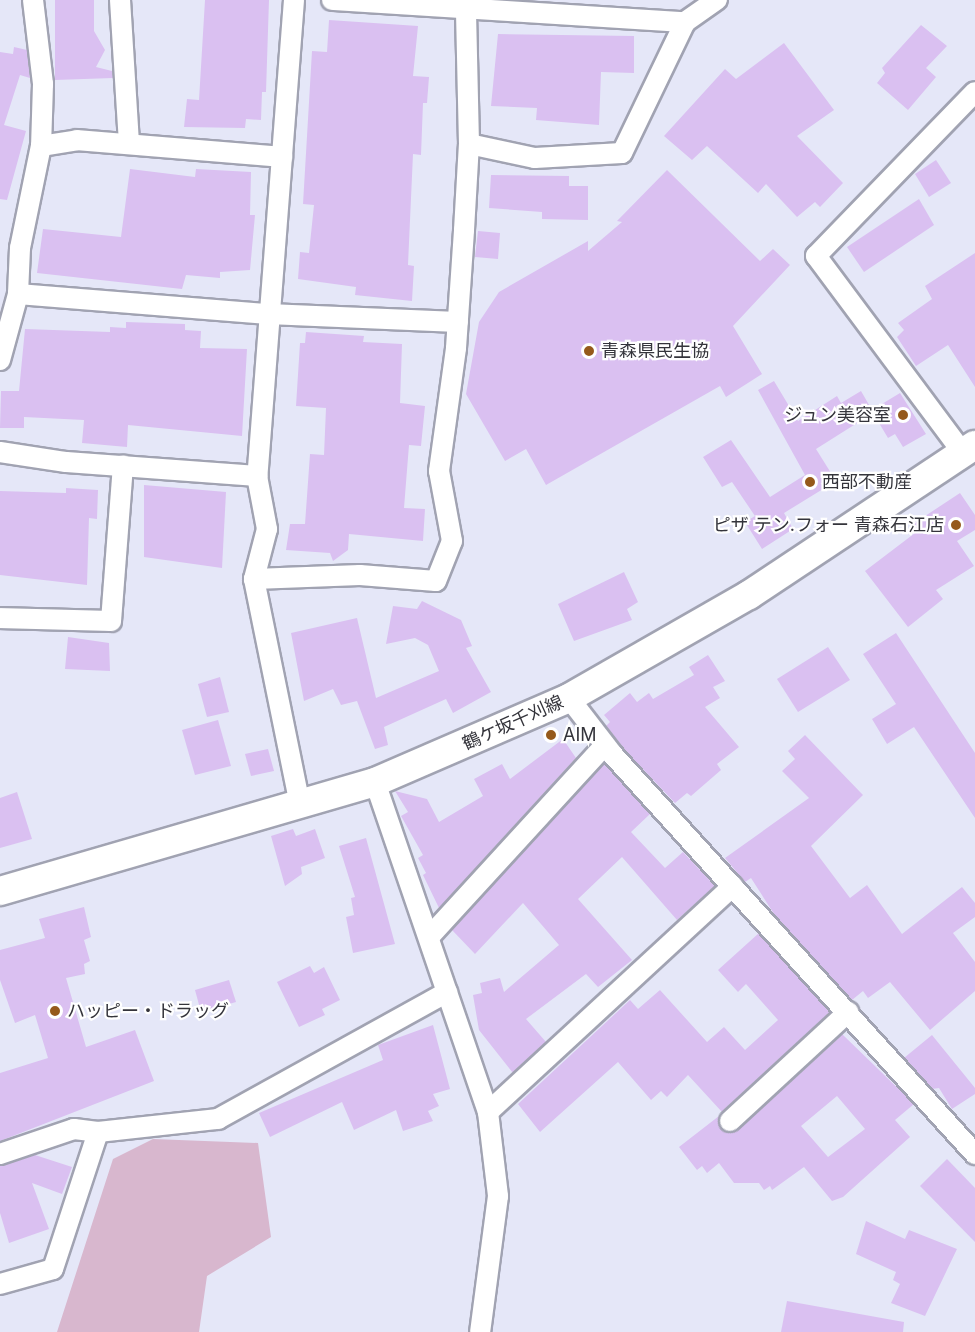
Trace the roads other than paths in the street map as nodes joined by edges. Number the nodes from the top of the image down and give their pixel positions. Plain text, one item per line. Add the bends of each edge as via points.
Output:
1 (33, 0) edge
2 (120, 0) edge
3 (294, 0) edge
4 (332, 0) edge
5 (717, 0) edge
6 (466, 8) junction
7 (685, 22) junction
8 (975, 92) edge
9 (129, 144) junction
10 (469, 144) junction
11 (41, 146) junction
12 (282, 158) junction
13 (18, 294) junction
14 (268, 314) junction
15 (458, 322) junction
16 (0, 360) edge
17 (969, 449) edge
18 (0, 452) edge
19 (123, 465) junction
20 (257, 476) junction
21 (254, 579) junction
22 (0, 618) edge
23 (569, 698) junction
24 (605, 745) junction
25 (375, 782) junction
26 (300, 806) junction
27 (733, 886) junction
28 (0, 891) edge
29 (430, 936) junction
30 (447, 992) junction
31 (848, 1012) junction
32 (488, 1112) junction
33 (730, 1121) dead end
34 (98, 1132) junction
35 (0, 1154) edge
36 (975, 1154) edge
37 (0, 1284) edge
38 (480, 1332) edge

1 - 11 street via 43,84
2 - 9 street
3 - 12 street
4 - 6 street
5 - 7 street
6 - 7 street
6 - 10 street
7 - 10 street via 622,153 535,158
8 - 17 street via 816,256
9 - 11 street via 77,140
9 - 12 street
10 - 15 street
11 - 13 street via 20,248
12 - 14 street
13 - 14 street
13 - 16 street
14 - 15 street
14 - 20 street
15 - 21 street via 439,471 452,541 436,581 360,575
17 - 23 main road, 鶴ケ坂千刈線 via 749,595
18 - 19 street
19 - 20 street
19 - 22 street via 111,621
20 - 21 street via 267,529
21 - 26 street
23 - 24 street
23 - 25 main road, 鶴ケ坂千刈線
24 - 27 street
24 - 29 street
25 - 26 main road, 鶴ケ坂千刈線
25 - 29 street
26 - 28 main road, 鶴ケ坂千刈線
27 - 31 street
27 - 32 street
29 - 30 street
30 - 32 street
30 - 34 street via 218,1119
31 - 33 street
31 - 36 street
32 - 38 street via 498,1196
34 - 35 street via 74,1129
34 - 37 street via 53,1269

